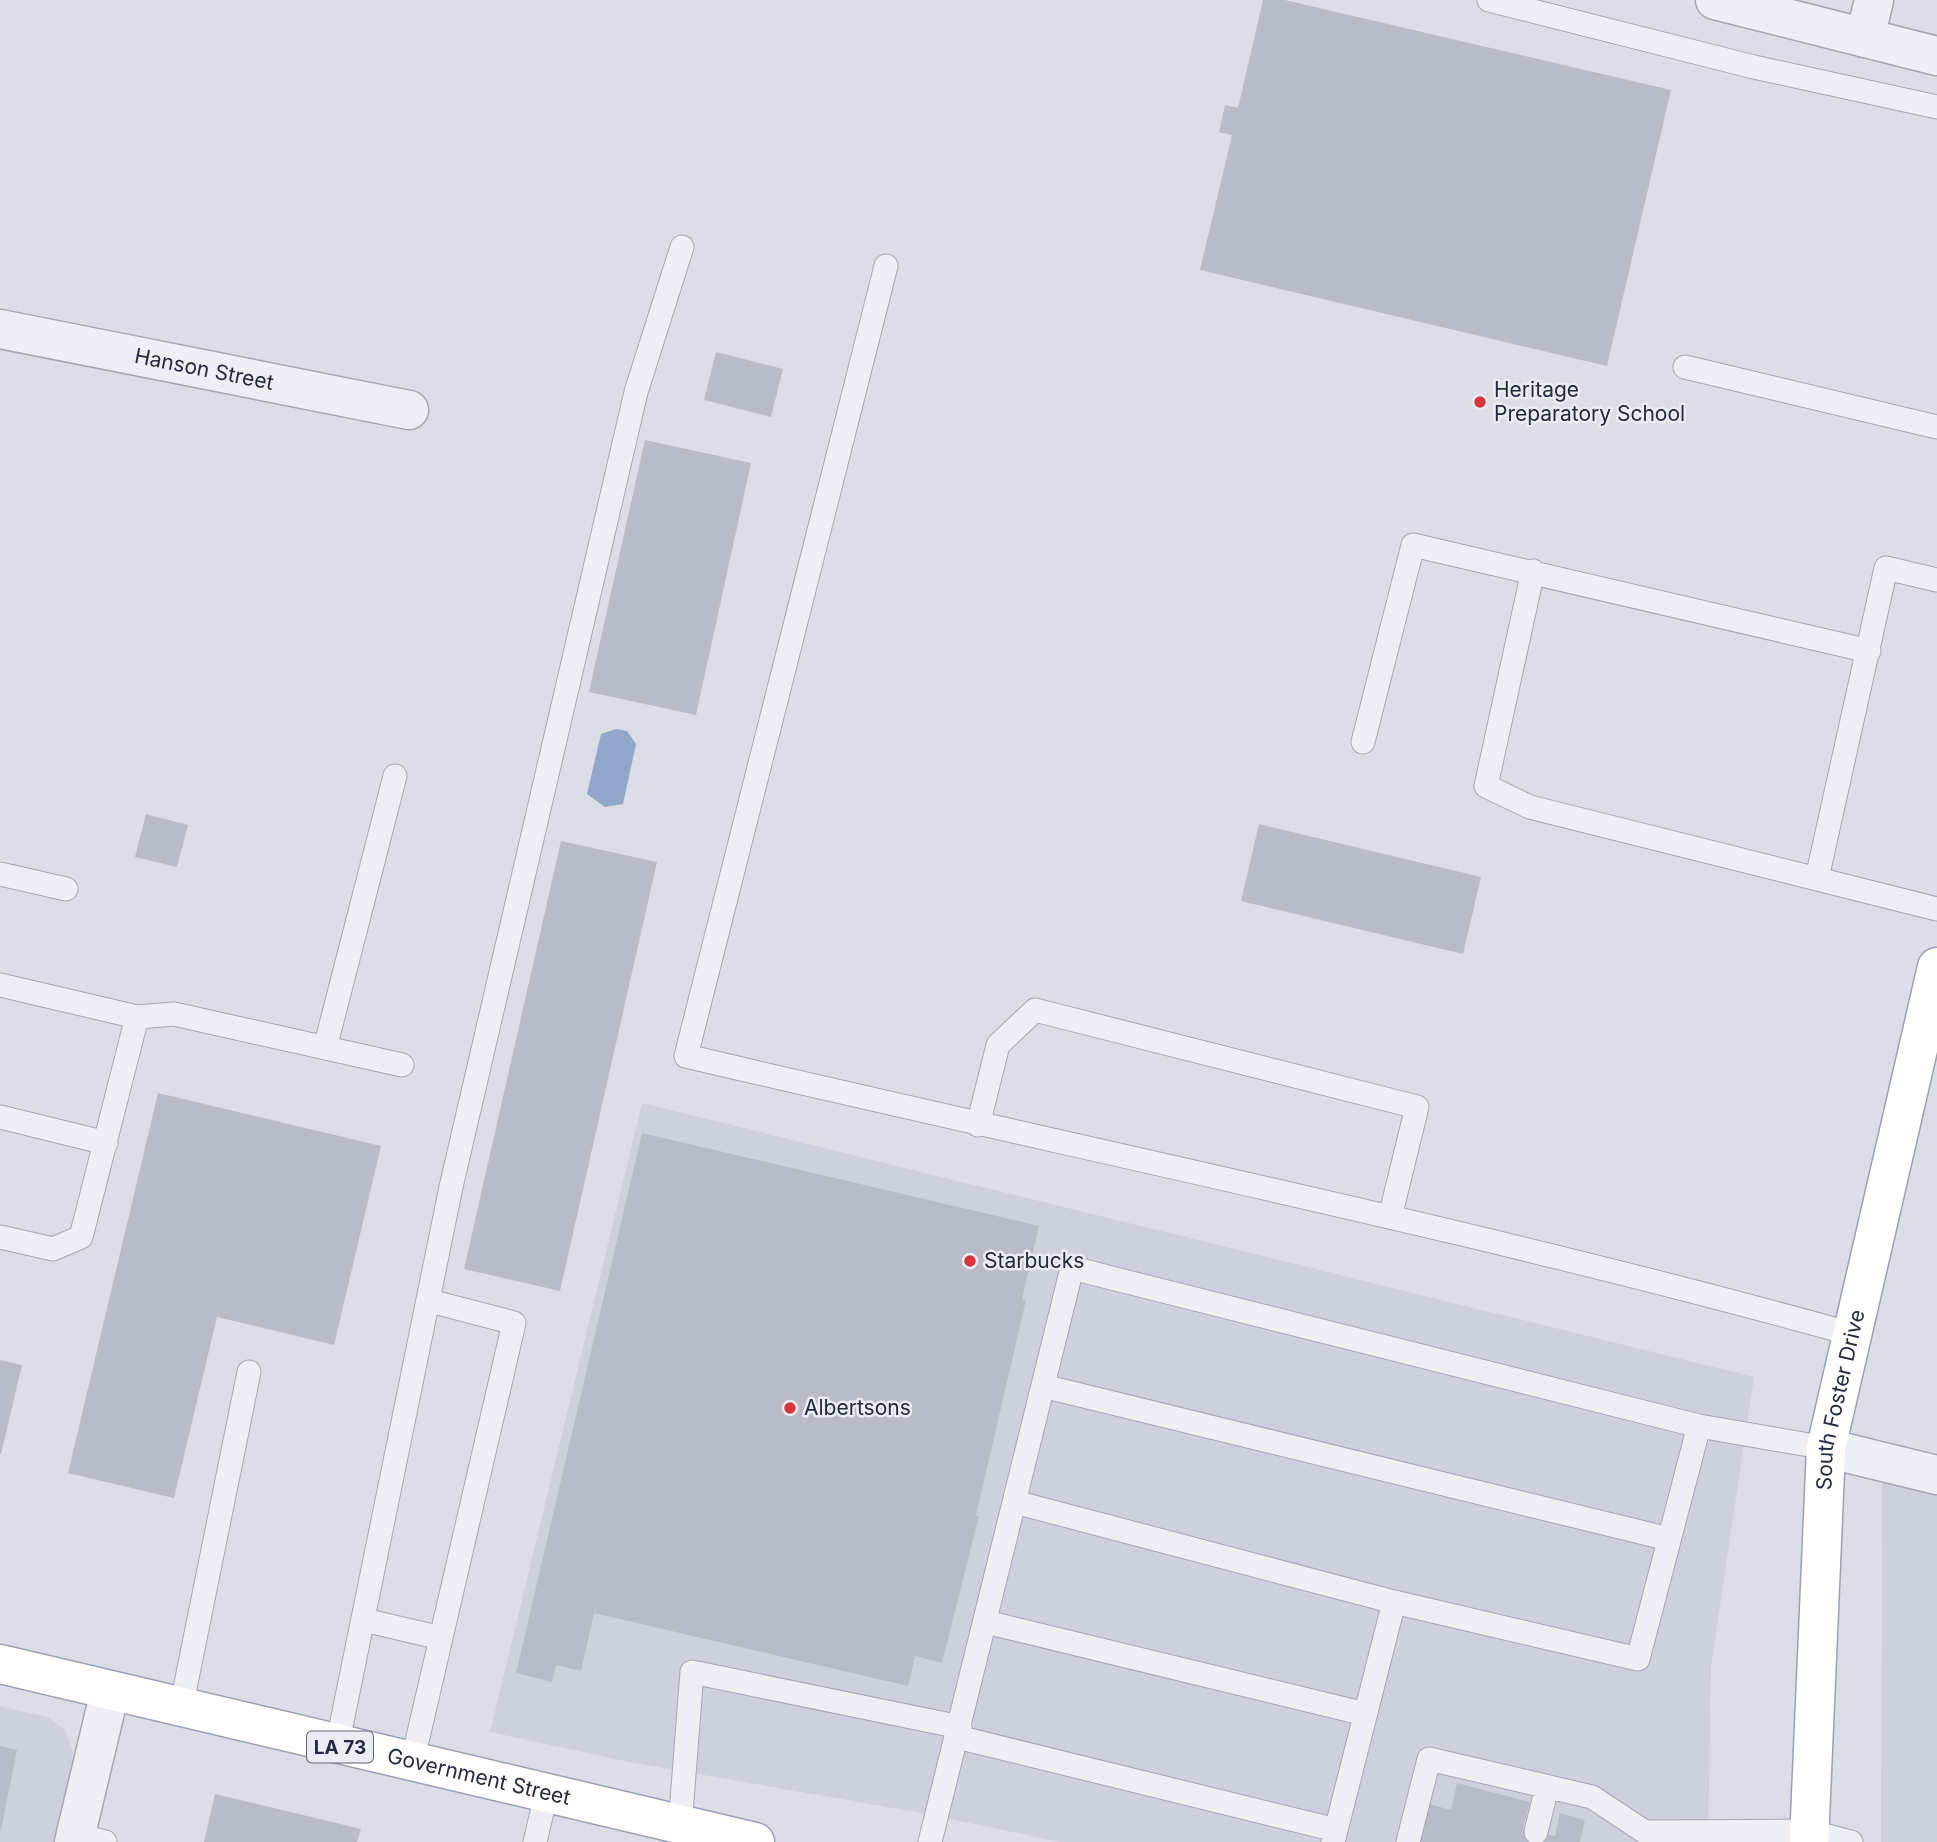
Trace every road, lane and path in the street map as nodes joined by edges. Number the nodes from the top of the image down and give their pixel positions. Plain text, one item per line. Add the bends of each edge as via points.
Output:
1 (1489, 0) edge
2 (1715, 0) edge
3 (1874, 0) edge
4 (1866, 38) junction
5 (1937, 55) edge
6 (1937, 107) edge
7 (682, 247) dead end
8 (886, 266) dead end
9 (0, 329) edge
10 (1685, 367) dead end
11 (409, 410) dead end
12 (1937, 427) edge
13 (1533, 571) junction
14 (1937, 580) edge
15 (1869, 651) junction
16 (1363, 741) dead end
17 (395, 776) dead end
18 (0, 874) edge
19 (1817, 878) junction
20 (66, 889) dead end
21 (1937, 909) edge
22 (1937, 967) edge
23 (0, 985) edge
24 (137, 1017) junction
25 (325, 1048) junction
26 (402, 1065) dead end
27 (0, 1116) edge
28 (978, 1125) junction
29 (106, 1143) junction
30 (1390, 1217) junction
31 (0, 1237) edge
32 (430, 1301) junction
33 (1852, 1334) junction
34 (249, 1373) dead end
35 (1043, 1386) junction
36 (1699, 1426) junction
37 (1826, 1448) junction
38 (1937, 1475) edge
39 (1015, 1502) junction
40 (1669, 1539) junction
41 (1394, 1602) junction
42 (364, 1620) junction
43 (986, 1622) junction
44 (440, 1638) junction
45 (0, 1664) edge
46 (110, 1691) junction
47 (181, 1708) junction
48 (1365, 1714) junction
49 (959, 1732) junction
50 (337, 1746) junction
51 (412, 1763) junction
52 (1548, 1787) junction
53 (546, 1795) junction
54 (1536, 1832) dead end
55 (678, 1834) edge
56 (1334, 1836) edge
57 (1809, 1836) edge
58 (1644, 1837) edge
59 (85, 1840) edge
60 (535, 1842) edge
61 (755, 1842) edge
62 (930, 1842) edge
63 (1408, 1842) edge
64 (1851, 1842) edge

1 - 6 lane via 1754,67
2 - 4 street
3 - 4 street
4 - 5 street
7 - 32 lane via 636,392 452,1187
8 - 28 lane via 686,1056
9 - 11 street, Hanson Street
10 - 12 lane
13 - 15 lane
13 - 16 lane via 1413,545
13 - 19 lane via 1486,786 1530,807
14 - 15 lane via 1886,568
15 - 19 lane
17 - 25 lane
18 - 20 lane
19 - 21 lane
22 - 33 main road, South Foster Drive
23 - 24 lane
24 - 25 lane via 174,1014
24 - 29 lane
25 - 26 lane
27 - 29 lane
28 - 30 lane
28 - 30 lane via 998,1045 1035,1010 1418,1107
29 - 31 lane via 81,1237 54,1249
30 - 33 lane
32 - 42 lane
32 - 44 lane via 514,1323
33 - 37 main road, South Foster Drive
34 - 47 lane
35 - 36 lane via 1072,1268
35 - 39 lane
35 - 40 lane
36 - 37 lane
36 - 40 lane
37 - 38 street
37 - 57 main road, South Foster Drive
39 - 41 lane
39 - 43 lane
40 - 41 lane via 1638,1659
41 - 48 lane
42 - 44 lane
42 - 50 lane
43 - 48 lane
43 - 49 lane
44 - 51 lane
45 - 46 main road, Government Street / LA 73
46 - 47 main road, Government Street / LA 73
46 - 59 street
47 - 50 main road, Government Street / LA 73
48 - 56 lane
49 - 55 lane via 692,1672
49 - 56 lane
49 - 62 lane
50 - 51 main road, Government Street / LA 73
51 - 53 main road, Government Street / LA 73
52 - 54 lane
52 - 58 lane via 1592,1797
52 - 63 lane via 1429,1759
53 - 55 main road, Government Street / LA 73
53 - 60 lane
55 - 61 main road, Government Street / LA 73
57 - 58 lane
57 - 64 lane

